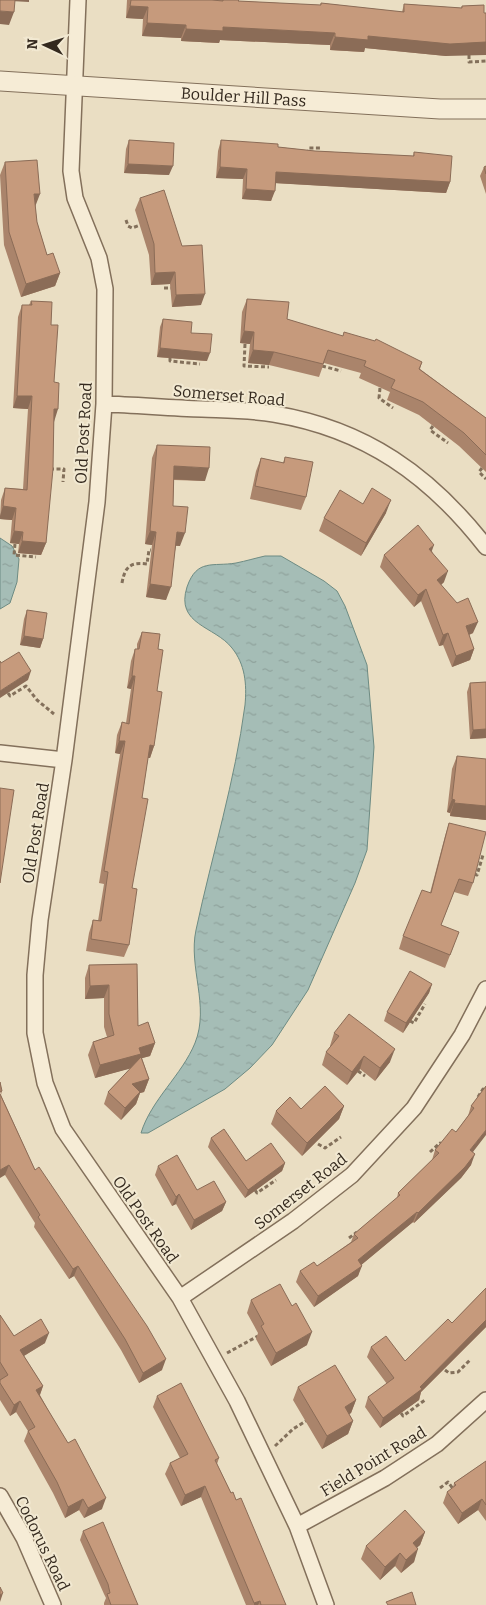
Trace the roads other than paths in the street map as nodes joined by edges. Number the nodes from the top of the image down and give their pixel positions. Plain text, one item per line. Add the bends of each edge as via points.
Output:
1 (78, 0) edge
2 (0, 81) edge
3 (75, 86) junction
4 (486, 109) edge
5 (104, 404) junction
6 (486, 547) edge
7 (0, 753) edge
8 (64, 760) junction
9 (486, 989) edge
10 (180, 1298) junction
11 (486, 1400) edge
12 (0, 1496) edge
13 (297, 1526) junction
14 (53, 1605) edge
15 (326, 1605) edge

1 - 3 street, Old Post Road
2 - 3 street, Boulder Hill Pass
3 - 4 street, Boulder Hill Pass via 440,109
3 - 5 street, Old Post Road via 70,171 75,198 99,258 105,289
5 - 6 street, Somerset Road via 275,414 334,429 388,455 414,472 458,512
5 - 8 street, Old Post Road via 97,502
7 - 8 street
8 - 10 street, Old Post Road via 34,975 35,1033 45,1083 63,1129
9 - 10 street, Somerset Road via 462,1035 414,1108 352,1175 293,1221
10 - 13 street, Old Post Road via 237,1401
11 - 13 street, Field Point Road via 437,1444 385,1478
12 - 14 street, Codorus Road via 24,1538
13 - 15 street, Old Post Road

